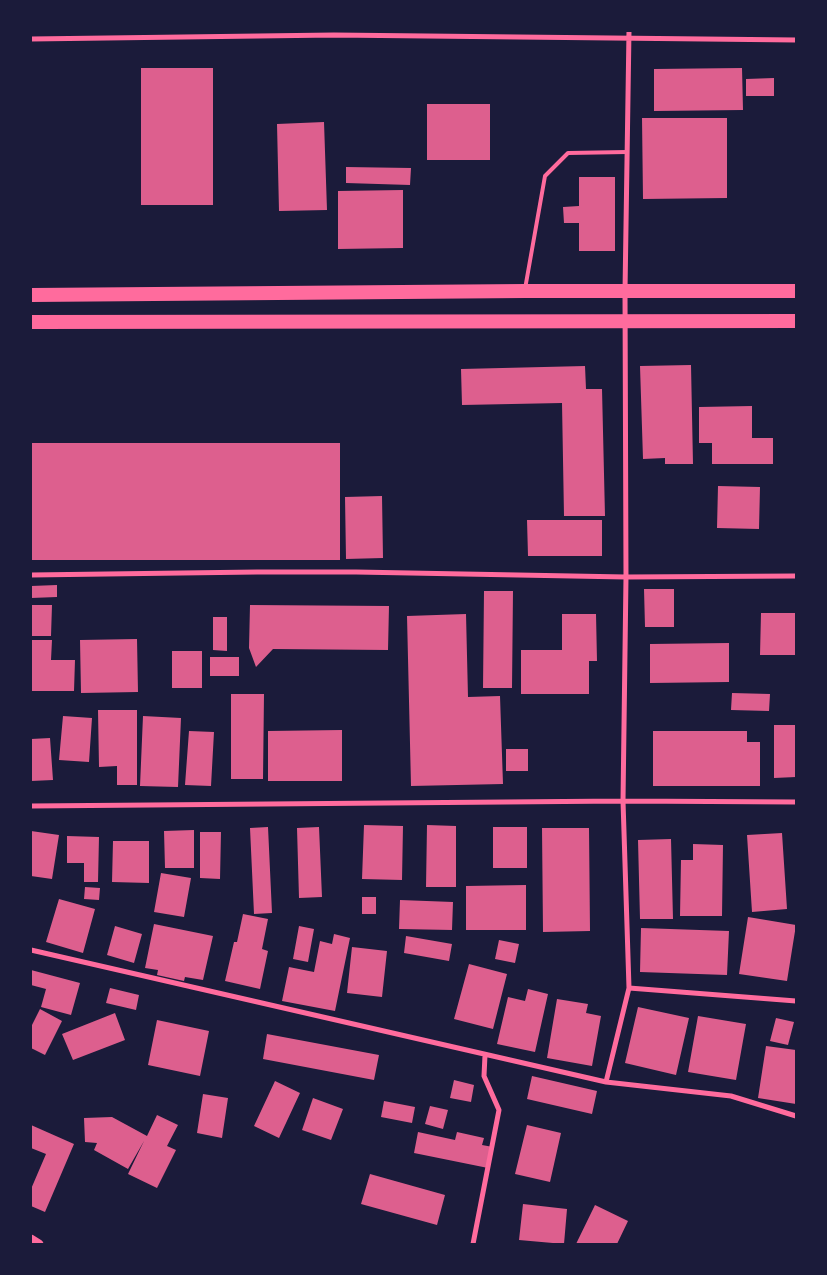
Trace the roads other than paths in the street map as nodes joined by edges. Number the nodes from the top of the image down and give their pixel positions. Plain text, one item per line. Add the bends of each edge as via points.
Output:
1 (628, 31) edge
2 (629, 38) junction
3 (31, 39) edge
4 (796, 40) edge
5 (627, 152) junction
6 (525, 291) junction
7 (625, 291) junction
8 (796, 291) edge
9 (31, 295) edge
10 (625, 321) junction
11 (796, 321) edge
12 (31, 322) edge
13 (31, 575) edge
14 (796, 576) edge
15 (626, 577) junction
16 (623, 801) junction
17 (796, 802) edge
18 (31, 806) edge
19 (31, 950) edge
20 (629, 988) junction
21 (796, 1001) edge
22 (485, 1054) junction
23 (606, 1082) junction
24 (796, 1116) edge
25 (31, 1239) edge
26 (39, 1244) edge
27 (472, 1244) edge

1 - 2 street
2 - 3 street via 334,35
2 - 4 street
2 - 5 street
5 - 6 lane via 568,153 545,176
5 - 7 street
6 - 7 highway
6 - 9 highway
7 - 8 highway
7 - 10 street
10 - 11 highway
10 - 12 highway
10 - 15 street
13 - 15 street via 356,572
14 - 15 street
15 - 16 street
16 - 17 street
16 - 18 street
16 - 20 street
19 - 22 street
20 - 21 street
20 - 23 street
22 - 23 street
22 - 27 street via 484,1076 500,1110
23 - 24 street via 732,1096
25 - 26 street

